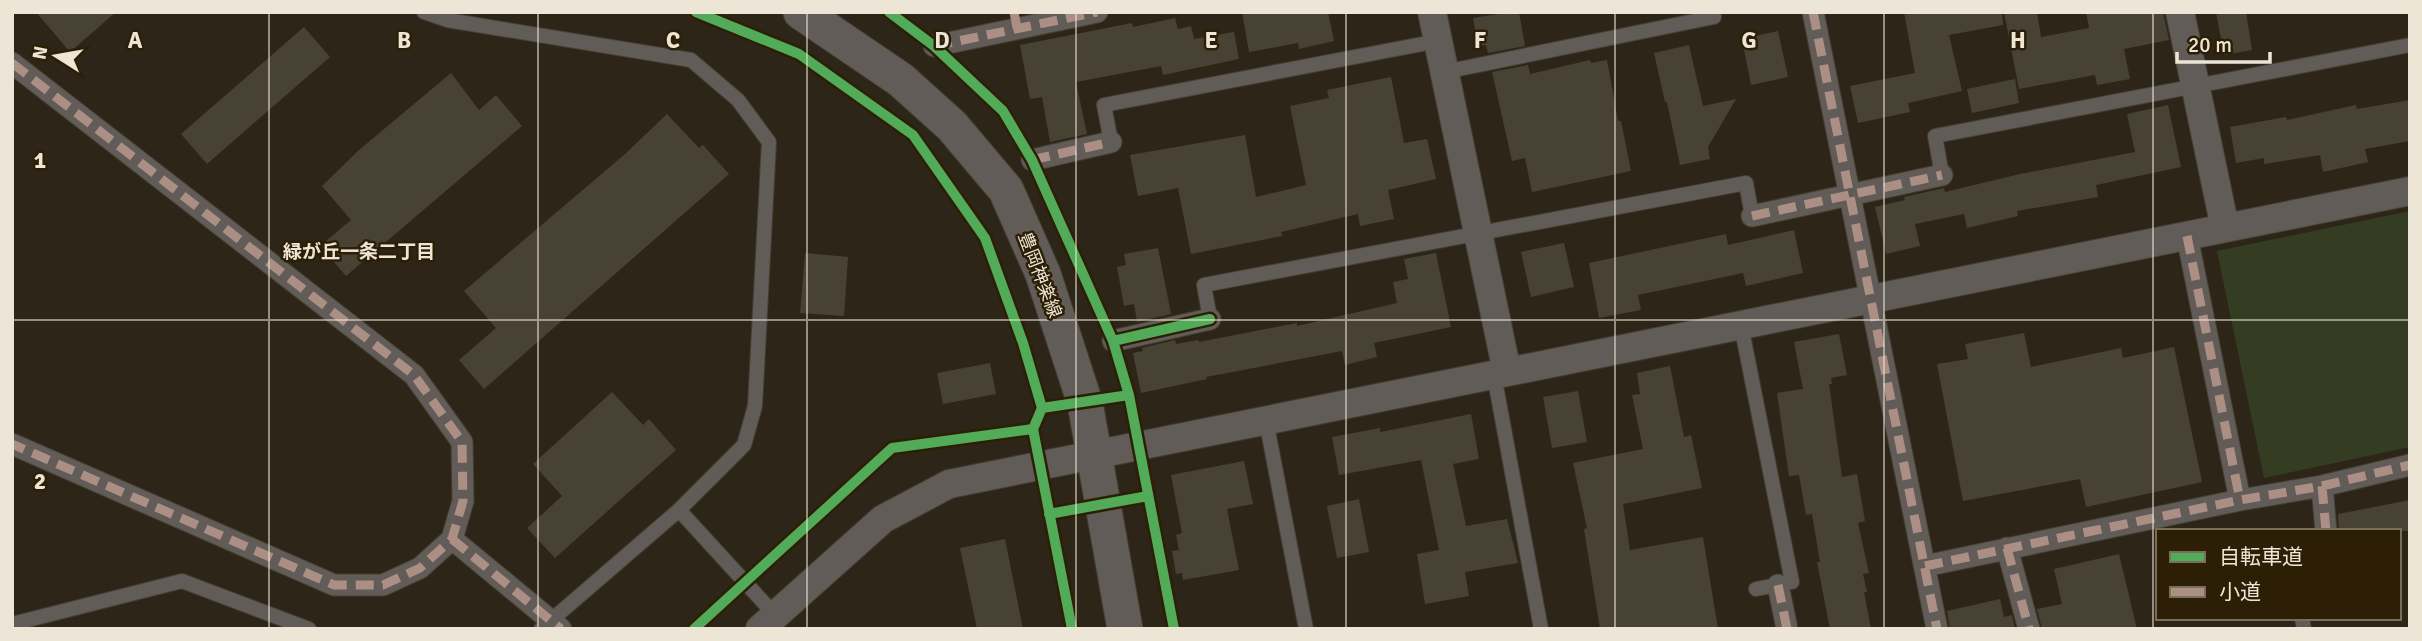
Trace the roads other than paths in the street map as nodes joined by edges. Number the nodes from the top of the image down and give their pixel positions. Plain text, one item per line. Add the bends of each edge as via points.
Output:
1 (424, 12) edge
2 (801, 12) edge
3 (1097, 12) edge
4 (1432, 12) edge
5 (1713, 12) edge
6 (1813, 12) edge
7 (2180, 12) edge
8 (1015, 20) edge
9 (1438, 41) junction
10 (934, 46) dead end
11 (2410, 46) edge
12 (12, 63) edge
13 (1444, 72) junction
14 (2195, 86) junction
15 (1111, 142) joint
16 (1032, 160) dead end
17 (1942, 175) joint
18 (2410, 191) edge
19 (1850, 195) junction
20 (1752, 216) joint
21 (2225, 228) junction
22 (1478, 233) junction
23 (2187, 236) junction
24 (1872, 299) junction
25 (1210, 319) joint
26 (1741, 325) junction
27 (1113, 341) dead end
28 (1500, 374) junction
29 (1266, 421) junction
30 (12, 444) edge
31 (1094, 455) junction
32 (2410, 465) edge
33 (2322, 486) junction
34 (2240, 500) junction
35 (679, 510) junction
36 (2326, 529) edge
37 (452, 539) junction
38 (2007, 548) junction
39 (1925, 566) junction
40 (1778, 586) junction
41 (1756, 589) dead end
42 (767, 622) edge
43 (12, 624) edge
44 (551, 626) edge
45 (309, 629) edge
46 (1125, 629) edge
47 (1306, 629) edge
48 (1541, 629) edge
49 (1787, 629) edge
50 (1937, 629) edge
51 (2029, 629) edge

1 - 35 lane via 447,20 691,60 738,100 769,142 755,406 744,445
2 - 31 street, 豊岡神楽線 via 901,80 952,125 1006,190 1043,275 1085,403
3 - 8 street
4 - 9 street
5 - 13 lane via 1714,16
6 - 19 street
7 - 14 street
8 - 10 street
9 - 13 street
9 - 15 lane via 1104,105
11 - 14 lane
12 - 37 street via 414,375 462,442 463,501
13 - 22 street
14 - 17 lane via 1935,136
14 - 21 street
15 - 16 street
17 - 19 street
18 - 21 street
19 - 20 street
19 - 24 street
20 - 22 lane via 1746,183
21 - 23 street
22 - 25 lane via 1204,285
22 - 28 street
23 - 24 street
23 - 34 street
24 - 26 street
24 - 39 street
25 - 27 street
26 - 28 street
26 - 40 lane via 1792,582
28 - 29 street
28 - 48 lane
29 - 31 street
29 - 47 lane
30 - 37 street via 334,585 383,585 421,568
31 - 42 street via 949,484 883,519
31 - 46 street, 豊岡神楽線
32 - 33 street
33 - 34 street
33 - 36 street
34 - 38 street
35 - 42 lane
35 - 44 lane
37 - 44 street
38 - 39 street
38 - 51 street
39 - 50 street
40 - 41 lane
40 - 49 street
43 - 45 lane via 182,582

